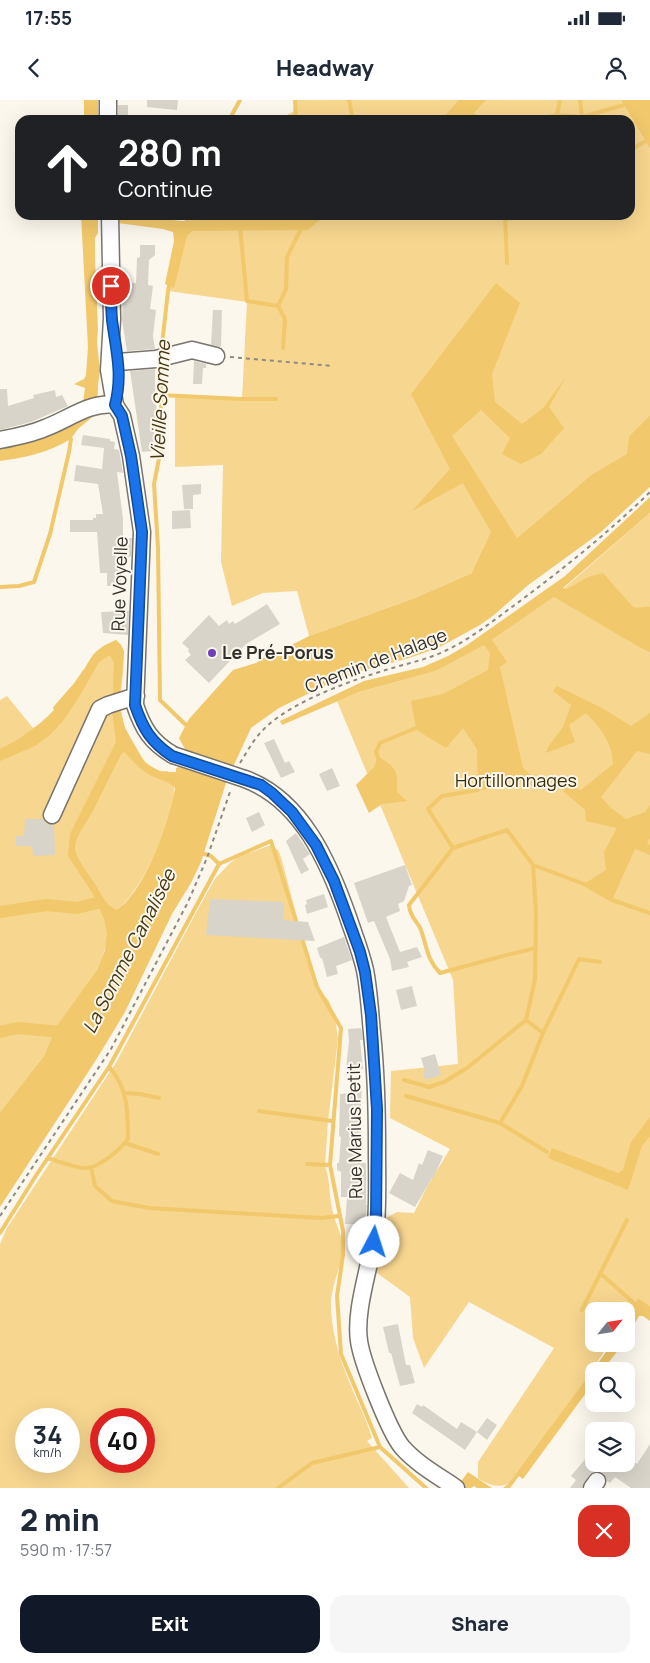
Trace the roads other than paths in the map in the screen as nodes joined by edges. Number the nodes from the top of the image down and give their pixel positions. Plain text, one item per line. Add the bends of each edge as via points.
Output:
1 (108, 100) edge
2 (108, 115) edge
3 (110, 220) edge
4 (112, 319) junction
5 (216, 356) road end
6 (118, 362) junction
7 (108, 404) junction
8 (0, 440) edge
9 (122, 700) junction
10 (172, 756) joint
11 (52, 815) dead end
12 (454, 1487) edge

1 - 2 street
3 - 4 street, Rue Voyelle
4 - 6 street, Rue Voyelle
4 - 7 street, Rue Voyelle
5 - 6 street via 192,350 161,358
6 - 7 street, Rue Voyelle via 119,388
7 - 8 street via 24,436
7 - 9 street, Rue Voyelle via 122,416 142,532
9 - 10 street, Rue Voyelle via 135,705 143,727 154,742
9 - 11 street via 100,709
10 - 12 street, Rue Marius Petit, bridge via 261,785 281,800 316,845 334,881 365,972 376,1072 376,1221 359,1319 359,1341 394,1437 418,1462

